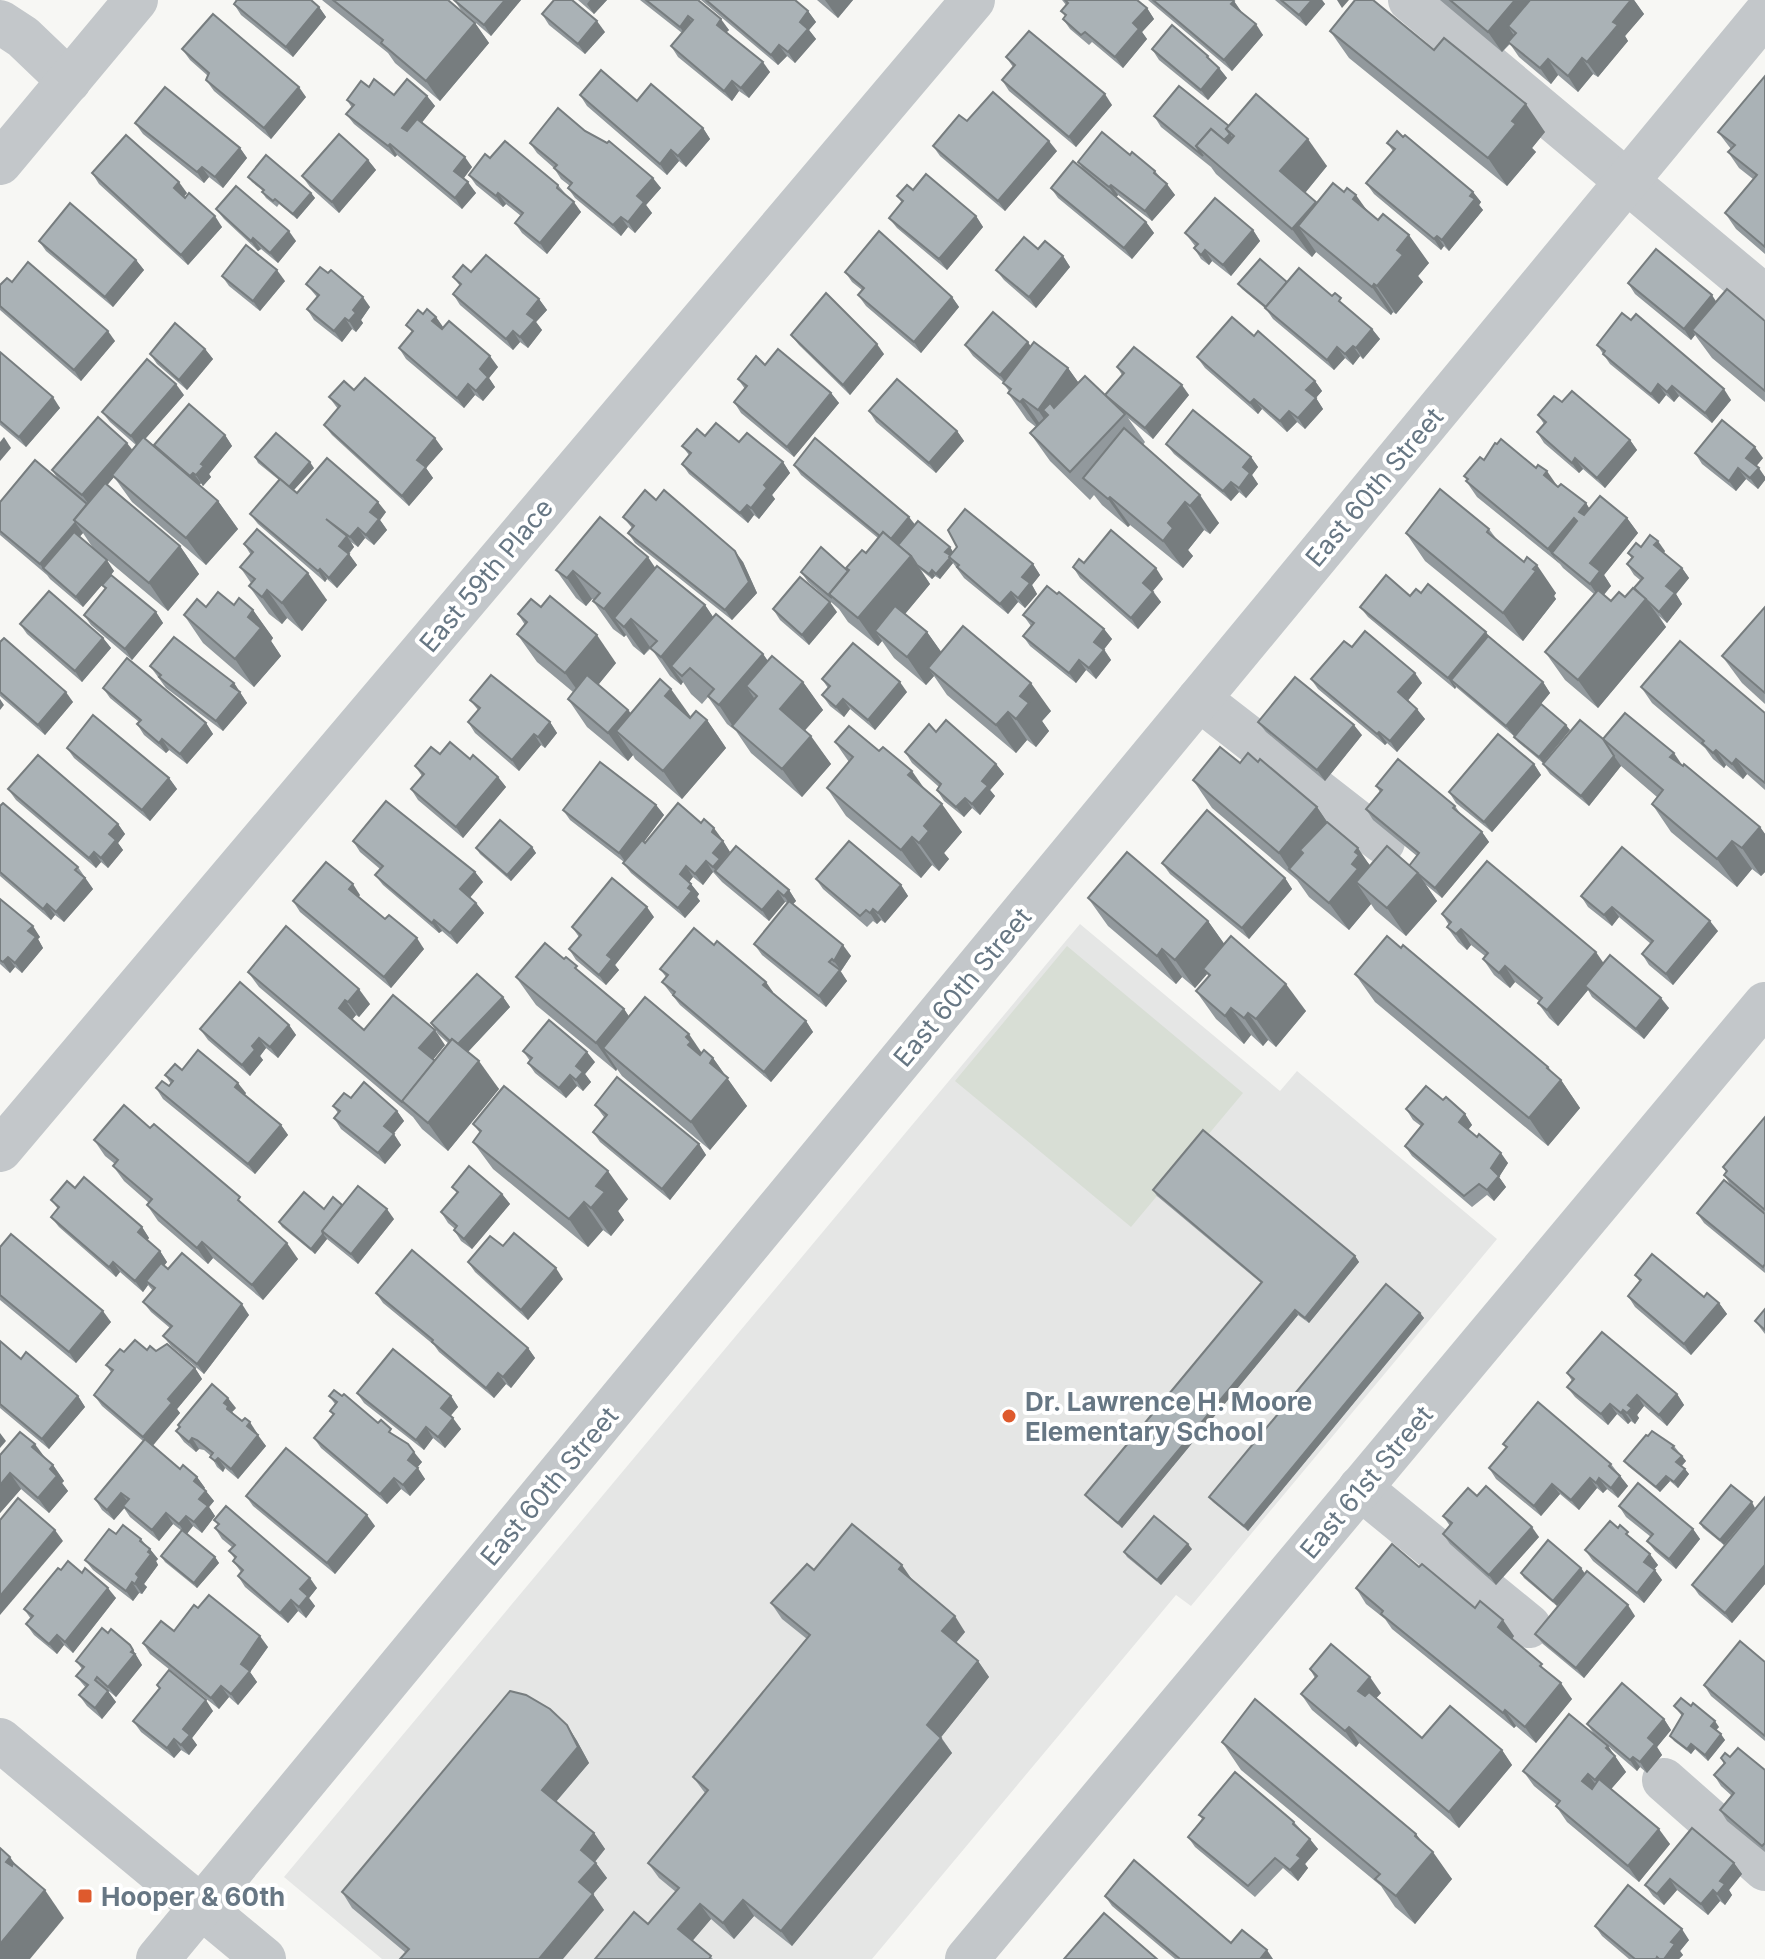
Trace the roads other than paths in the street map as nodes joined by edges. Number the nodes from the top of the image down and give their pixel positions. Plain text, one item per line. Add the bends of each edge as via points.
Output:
1 (136, 0) edge
2 (973, 0) edge
3 (1410, 0) edge
4 (1765, 14) edge
5 (0, 22) edge
6 (69, 81) junction
7 (0, 163) edge
8 (1627, 181) junction
9 (1765, 297) edge
10 (1199, 699) junction
11 (1383, 842) edge
12 (1765, 1004) edge
13 (0, 1150) edge
14 (1360, 1488) junction
15 (1529, 1626) dead end
16 (0, 1740) edge
17 (1664, 1780) dead end
18 (1765, 1869) edge
19 (201, 1908) junction
20 (158, 1959) edge
21 (264, 1959) edge
22 (967, 1959) edge

1 - 6 street
2 - 13 street, East 59th Place
3 - 8 street
4 - 8 street, East 60th Street
5 - 6 street
6 - 7 street
8 - 9 street
8 - 10 street, East 60th Street
10 - 11 street
10 - 19 street, East 60th Street
12 - 14 street, East 61st Street
14 - 15 street
14 - 22 street, East 61st Street
16 - 19 street
17 - 18 street
19 - 20 street, East 60th Street
19 - 21 street

